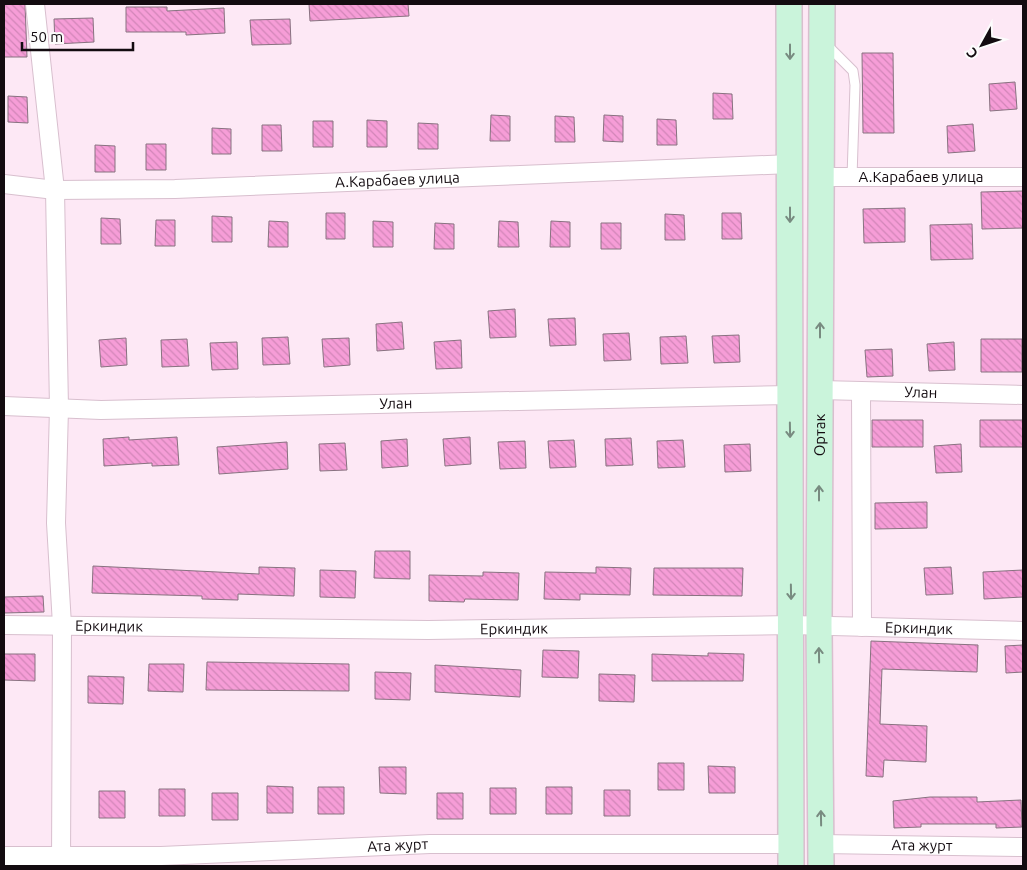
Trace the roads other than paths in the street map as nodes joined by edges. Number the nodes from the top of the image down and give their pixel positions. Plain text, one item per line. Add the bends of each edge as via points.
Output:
1 (35, 4) edge
2 (789, 4) edge
3 (822, 4) edge
4 (823, 41) junction
5 (790, 164) junction
6 (852, 177) junction
7 (1023, 177) edge
8 (820, 178) junction
9 (4, 184) edge
10 (55, 190) junction
11 (820, 390) junction
12 (861, 392) junction
13 (790, 395) junction
14 (1023, 395) edge
15 (4, 406) edge
16 (59, 408) junction
17 (4, 625) edge
18 (62, 625) junction
19 (792, 625) junction
20 (819, 626) junction
21 (862, 627) junction
22 (1023, 630) edge
23 (1023, 847) edge
24 (791, 855) edge
25 (821, 855) edge
26 (4, 856) edge
27 (61, 861) edge

1 - 10 street
2 -> 5 street, Ортак
3 - 4 street, Ортак
4 - 6 lane via 853,71
4 - 8 street, Ортак
5 - 10 street, А.Карабаев улица via 175,189
5 -> 13 street, Ортак
6 - 7 street, А.Карабаев улица
6 - 8 street, А.Карабаев улица
11 -> 8 street, Ортак
9 - 10 street, А.Карабаев улица
10 - 16 street
11 - 12 street, Улан
20 -> 11 street, Ортак
12 - 14 street, Улан
12 - 21 street
13 - 16 street, Улан via 355,406
13 -> 19 street, Ортак
15 - 16 street, Улан
16 - 18 street via 56,523
17 - 18 street, Еркиндик
18 - 19 street, Еркиндик via 428,630
18 - 27 street
19 - 20 street, Еркиндик
19 - 24 street, Ортак
20 - 21 street, Еркиндик
25 -> 20 street, Ортак
21 - 22 street, Еркиндик
23 - 25 street, Ата журт
24 - 27 street, Ата журт via 430,844
26 - 27 street, Ата журт

